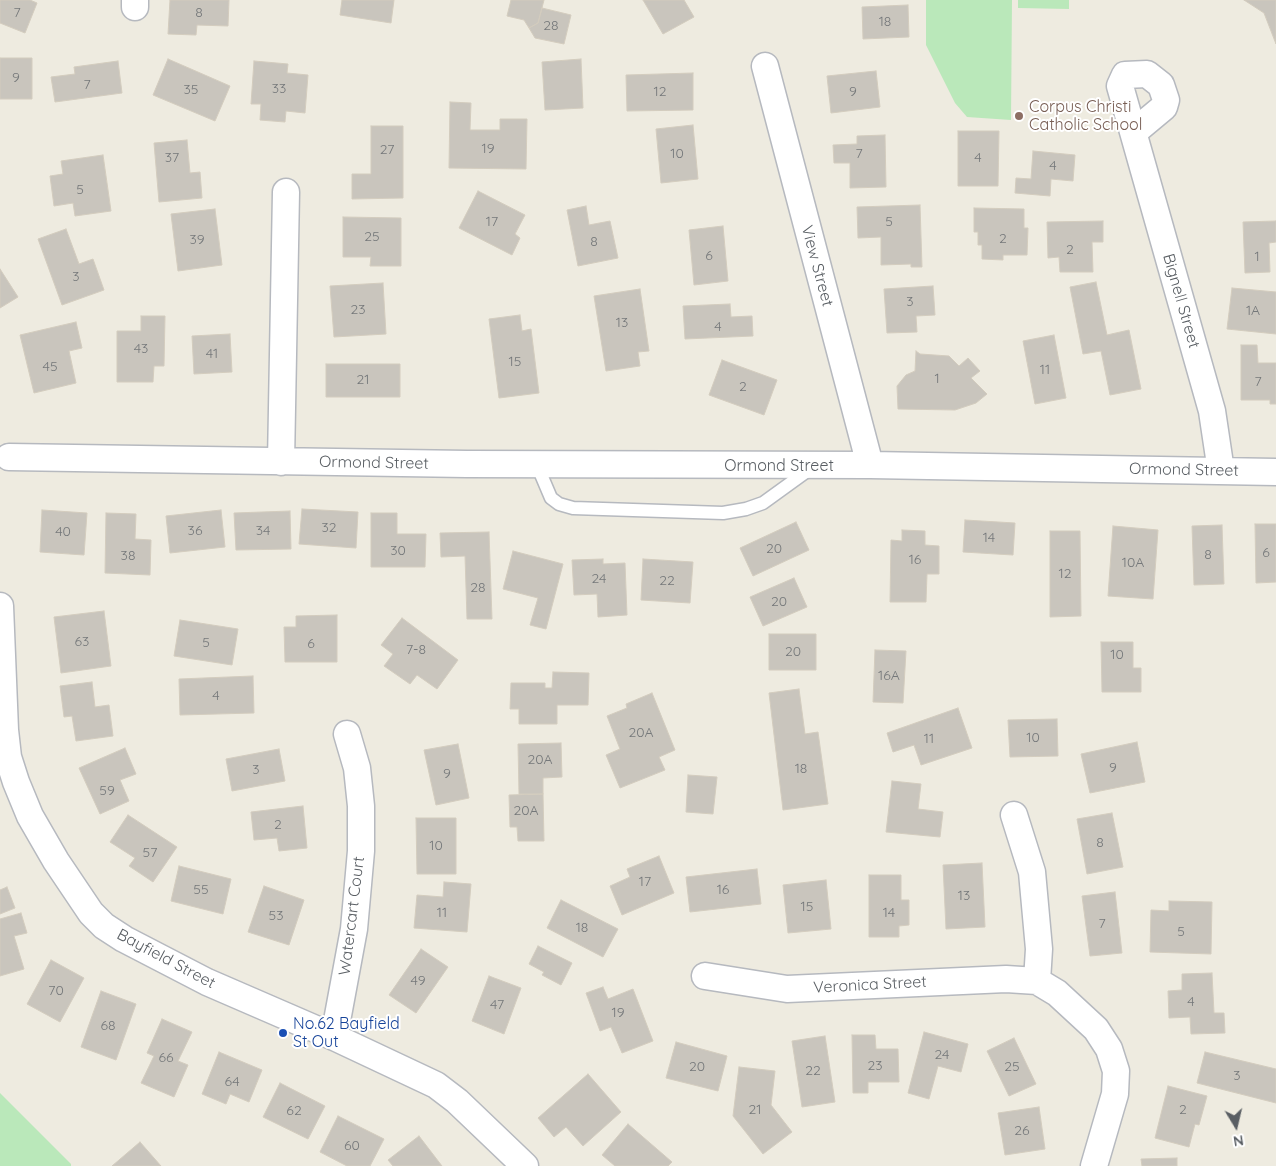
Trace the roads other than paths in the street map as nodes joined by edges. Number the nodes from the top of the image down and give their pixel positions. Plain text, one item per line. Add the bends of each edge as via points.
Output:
1 (765, 66) dead end
2 (1134, 132) dead end
3 (286, 192) dead end
4 (3, 457) edge
5 (281, 462) junction
6 (537, 465) junction
7 (870, 465) junction
8 (814, 466) junction
9 (1221, 471) junction
10 (1276, 472) edge
11 (0, 606) edge
12 (2, 730) edge
13 (348, 734) dead end
14 (1014, 815) dead end
15 (705, 976) dead end
16 (1037, 981) junction
17 (334, 1037) junction
18 (525, 1166) edge
19 (1094, 1166) edge

1 - 7 street, View Street
2 - 9 street, Bignell Street via 1212,411
3 - 5 street
4 - 5 street, Ormond Street
5 - 6 street, Ormond Street
6 - 8 street, Ormond Street
6 - 8 lane via 551,498 574,508 723,513 763,503
7 - 8 street, Ormond Street
7 - 9 street, Ormond Street
9 - 10 street, Ormond Street
11 - 12 street, Bayfield Street
12 - 17 street, Bayfield Street via 16,782 30,816 79,898 104,926 207,982
13 - 17 street, Watercart Court via 361,806 361,851 354,929
14 - 16 street via 1032,872 1039,948
15 - 16 street, Veronica Street via 787,989 1006,979
16 - 19 street, Veronica Street via 1057,993 1096,1029 1109,1049 1116,1071 1115,1094
17 - 18 street, Bayfield Street via 436,1085 464,1106

